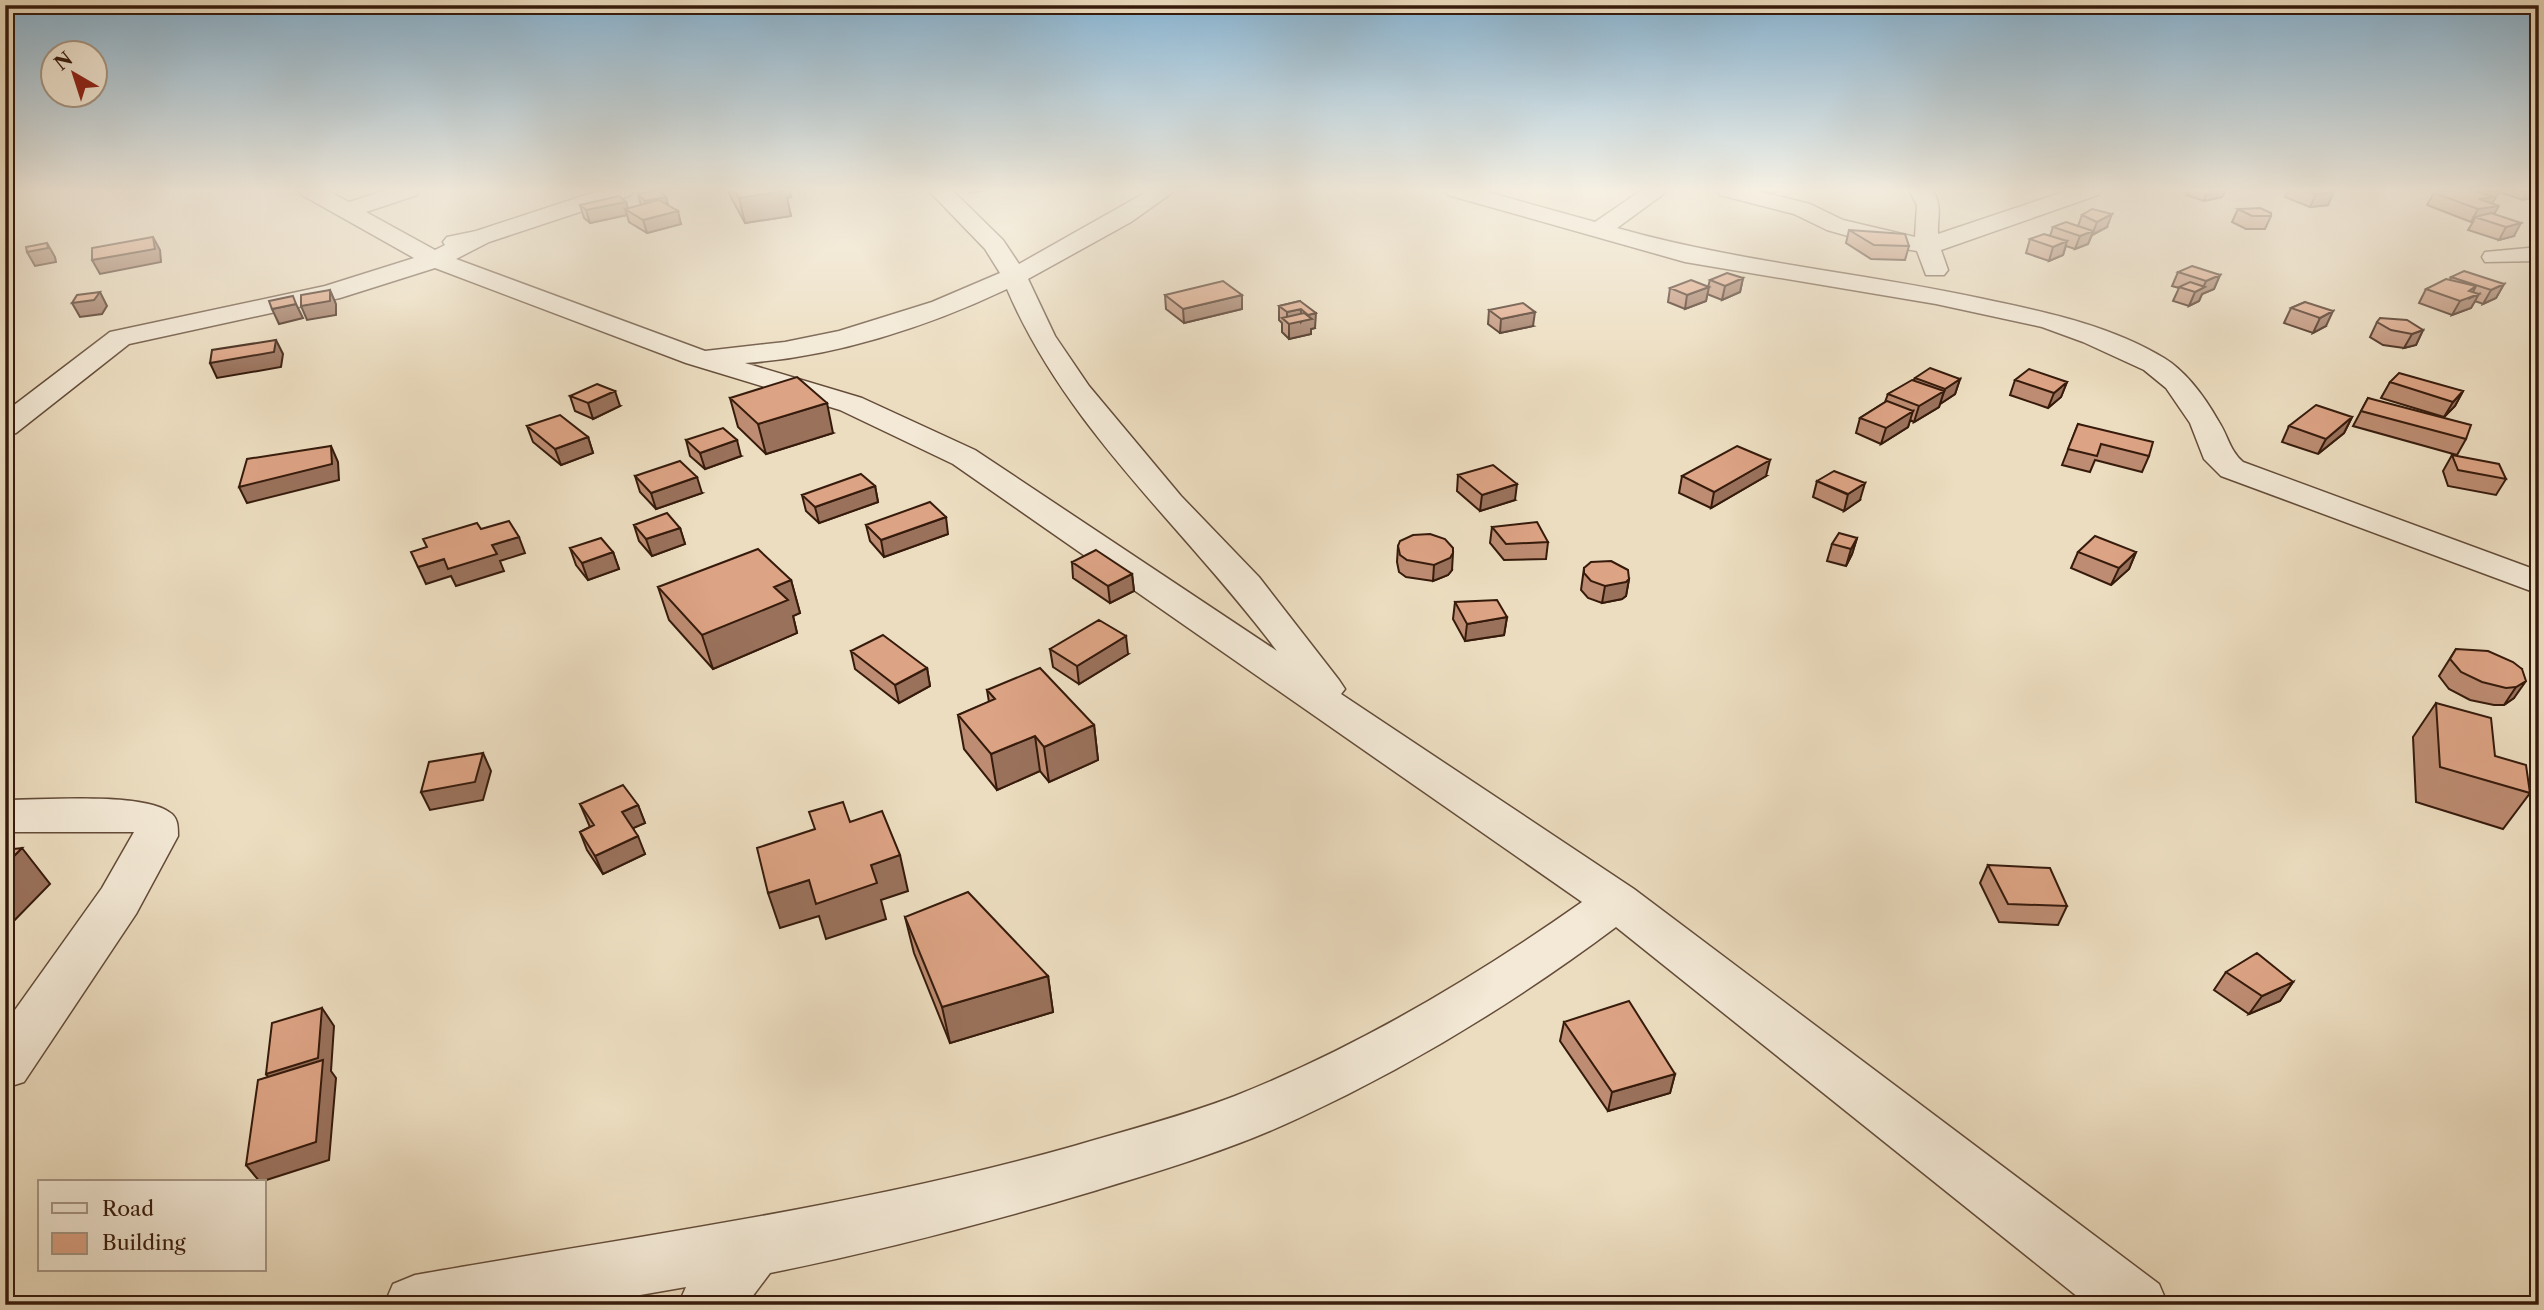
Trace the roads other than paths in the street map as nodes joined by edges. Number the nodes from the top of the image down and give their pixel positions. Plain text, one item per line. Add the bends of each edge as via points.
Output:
1 (418, 251) edge
2 (433, 251) edge
3 (998, 251) edge
4 (1063, 251) edge
5 (1677, 251) edge
6 (1930, 251) edge
7 (423, 254) junction
8 (2539, 254) edge
9 (2494, 257) dead end
10 (1014, 275) junction
11 (1936, 296) junction
12 (696, 358) junction
13 (5, 427) edge
14 (2539, 583) edge
15 (1349, 720) junction
16 (5, 816) edge
17 (1617, 902) junction
18 (5, 1066) edge
19 (753, 1247) junction
20 (415, 1305) edge
21 (709, 1305) edge
22 (2137, 1305) edge

1 - 7 street
2 - 7 street
3 - 10 street
4 - 10 street
5 - 11 street via 1752,269
6 - 11 street
7 - 12 street
7 - 13 street via 331,293 120,338
8 - 9 street
10 - 12 street via 966,299 832,341
10 - 15 street via 1041,336 1078,392 1169,503 1246,585
11 - 14 street via 2050,321 2130,351 2176,382 2205,423 2220,459 2232,469
12 - 15 street via 851,404 964,457
15 - 17 street
16 - 18 street via 141,816 156,824 156,836 120,901
17 - 19 street via 1574,934 1395,1045 1277,1103 1166,1144 1036,1183
17 - 22 street
19 - 20 street
19 - 21 street

